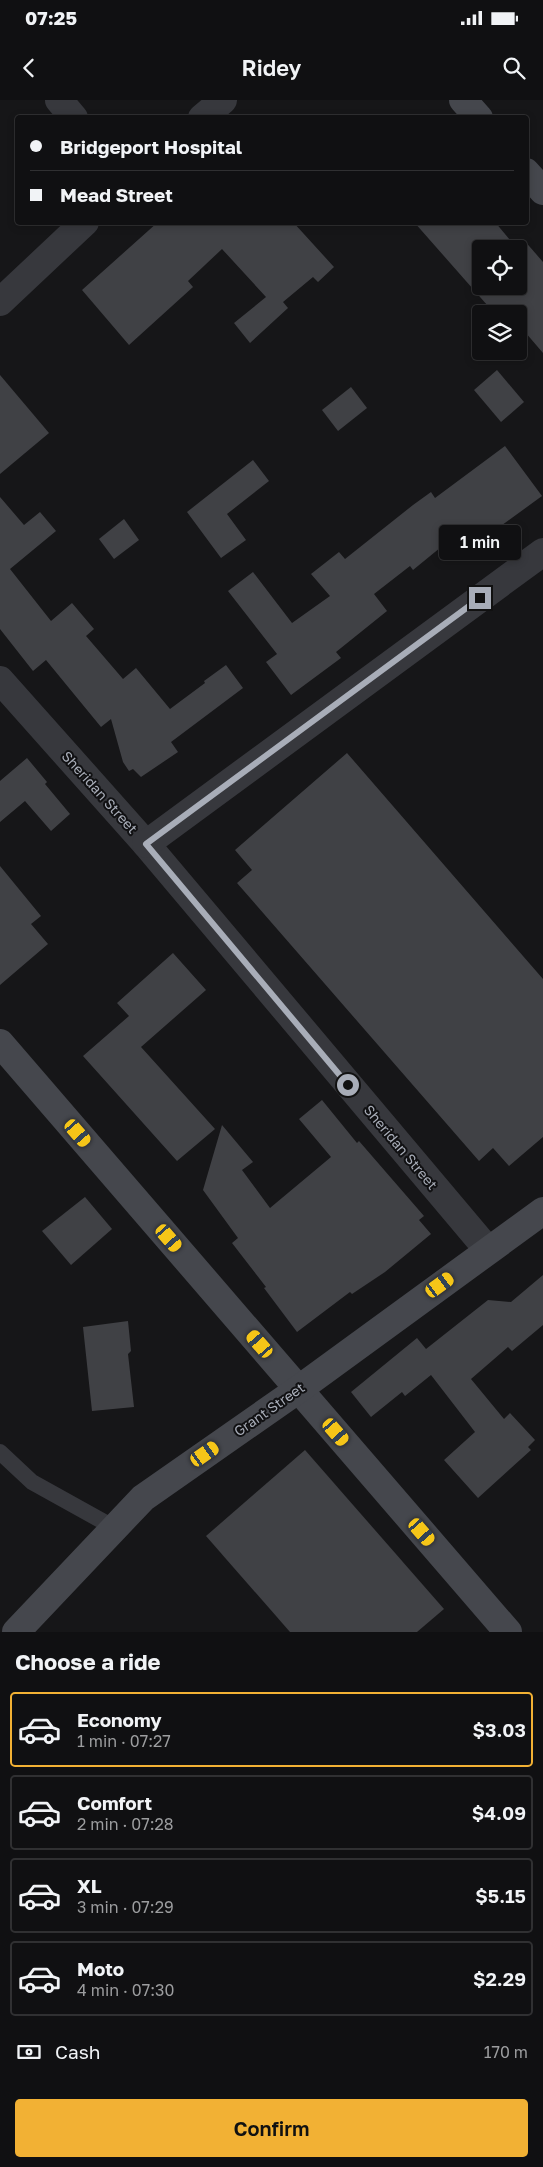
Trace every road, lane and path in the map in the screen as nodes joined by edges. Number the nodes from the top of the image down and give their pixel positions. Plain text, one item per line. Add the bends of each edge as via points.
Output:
1 (59, 100) edge
2 (223, 100) edge
3 (464, 100) edge
4 (72, 115) edge
5 (206, 115) edge
6 (476, 115) edge
7 (529, 175) edge
8 (543, 191) edge
9 (81, 225) edge
10 (0, 302) edge
11 (543, 552) edge
12 (0, 680) edge
13 (146, 844) junction
14 (0, 1043) edge
15 (543, 1211) edge
16 (488, 1250) junction
17 (299, 1389) junction
18 (0, 1452) edge
19 (113, 1527) junction
20 (16, 1632) edge
21 (508, 1632) edge

1 - 4 street
2 - 5 street
3 - 6 main road
7 - 8 main road
9 - 10 street
11 - 13 street
12 - 13 street, Sheridan Street
13 - 16 street, Sheridan Street
14 - 17 main road
15 - 16 main road, Grant Street
16 - 17 main road, Grant Street
17 - 19 main road, Grant Street via 143,1498
17 - 21 main road
18 - 19 lane via 32,1482
19 - 20 main road, Grant Street

